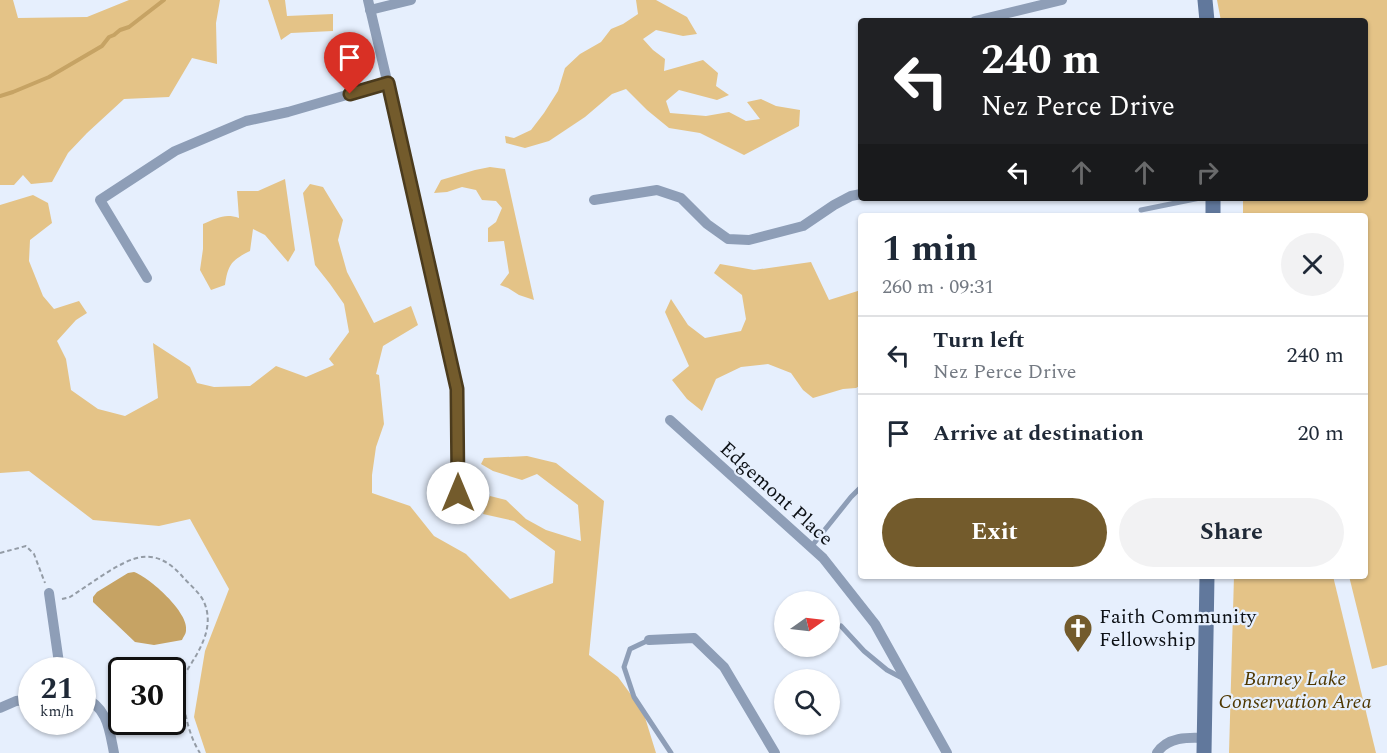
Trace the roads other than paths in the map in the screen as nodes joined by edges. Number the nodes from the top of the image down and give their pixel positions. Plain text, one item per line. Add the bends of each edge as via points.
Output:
1 (411, 0) edge
2 (1062, 0) edge
3 (1204, 0) edge
4 (369, 5) edge
5 (987, 18) edge
6 (1207, 18) edge
7 (388, 83) junction
8 (858, 195) edge
9 (594, 200) dead end
10 (1185, 201) edge
11 (1141, 210) dead end
12 (147, 278) dead end
13 (670, 420) dead end
14 (858, 490) edge
15 (458, 493) dead end
16 (811, 547) junction
17 (1207, 579) edge
18 (50, 597) road end
19 (841, 626) dead end
20 (649, 640) joint
21 (58, 657) edge
22 (905, 680) junction
23 (18, 701) edge
24 (96, 704) edge
25 (0, 708) edge
26 (1204, 745) edge
27 (114, 753) edge
28 (671, 753) edge
29 (775, 753) edge
30 (947, 753) edge
31 (1157, 753) edge

1 - 4 street
2 - 5 street
3 - 6 main road
4 - 7 street
7 - 12 street via 246,121 175,151 100,200
7 - 15 street via 457,389
8 - 9 street via 803,226 748,240 728,239 706,225 681,198 657,190
10 - 11 lane
13 - 16 street, Edgemont Place
14 - 16 lane
16 - 22 street, Edgemont Place via 875,624
17 - 26 main road
18 - 21 street
19 - 22 lane via 864,651
20 - 28 lane via 630,649 624,667 634,697
20 - 29 street via 694,638 724,667
22 - 30 street, Edgemont Place
23 - 25 street
24 - 27 street via 106,718
26 - 31 street via 1189,737 1170,741

